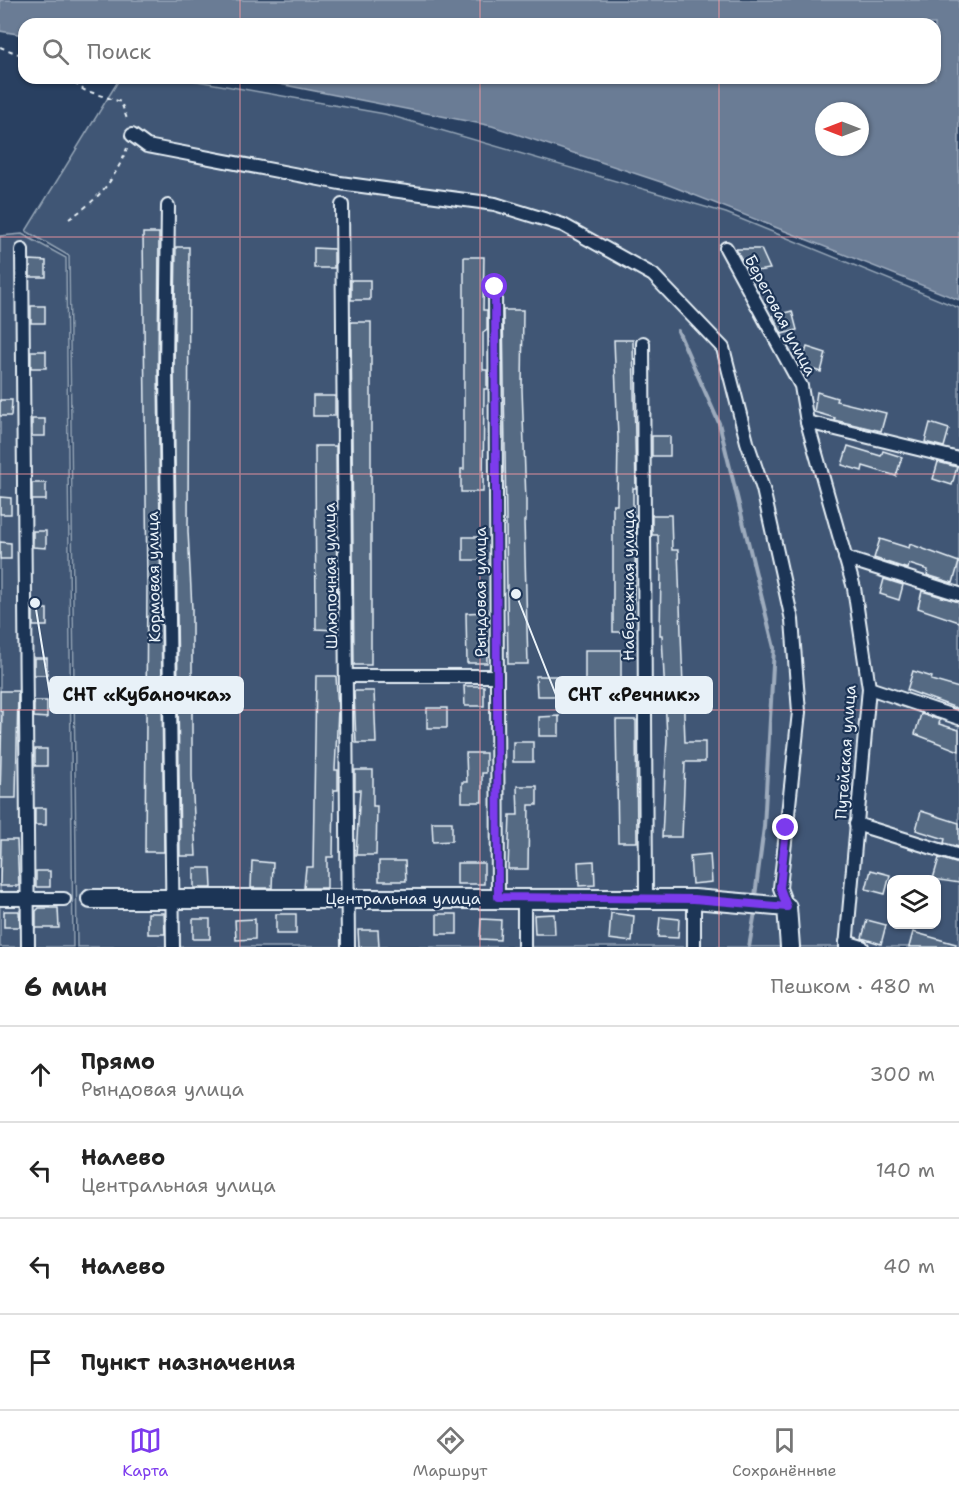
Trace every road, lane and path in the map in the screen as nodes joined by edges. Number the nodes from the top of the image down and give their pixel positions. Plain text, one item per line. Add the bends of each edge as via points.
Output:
1 (0, 47) edge
2 (18, 54) edge
3 (76, 84) edge
4 (132, 135) junction
5 (342, 205) dead end
6 (168, 206) dead end
7 (69, 219) dead end
8 (726, 248) dead end
9 (22, 250) dead end
10 (495, 287) dead end
11 (643, 343) dead end
12 (807, 422) junction
13 (959, 459) edge
14 (845, 558) junction
15 (959, 594) edge
16 (347, 676) junction
17 (497, 676) junction
18 (869, 688) junction
19 (959, 718) edge
20 (856, 824) junction
21 (959, 856) edge
22 (498, 897) junction
23 (27, 898) junction
24 (347, 898) junction
25 (646, 898) junction
26 (0, 899) edge
27 (64, 899) dead end
28 (91, 899) dead end
29 (524, 899) junction
30 (694, 899) junction
31 (173, 900) junction
32 (787, 907) junction
33 (846, 945) edge
34 (28, 947) edge
35 (173, 947) edge
36 (348, 947) edge
37 (524, 947) edge
38 (694, 947) edge
39 (790, 947) edge
40 (862, 947) edge

1 - 2 path
3 - 4 path via 122,102
4 - 7 path via 117,173 92,203
4 - 32 street via 147,146 340,183 495,204 563,225 653,274 723,348 763,489 792,620 799,712 780,888
5 - 16 street, Шлюпочная улица
6 - 31 street, Кормовая улица via 166,370
8 - 12 street, Береговая улица via 801,386
9 - 23 street
10 - 17 street, Рындовая улица
11 - 25 street, Набережная улица
12 - 13 street
12 - 14 street, Путейская улица
14 - 15 street
14 - 18 street, Путейская улица via 854,588
16 - 17 street
16 - 24 street, Шлюпочная улица
17 - 22 street, Рындовая улица
18 - 19 street
18 - 20 street, Путейская улица
20 - 21 street
20 - 33 street, Путейская улица
22 - 24 street, Центральная улица
22 - 29 street, Центральная улица
23 - 26 street
23 - 27 street
23 - 34 street
24 - 31 street, Центральная улица
24 - 36 street, Шлюпочная улица
25 - 29 street, Центральная улица
25 - 30 street, Центральная улица
28 - 31 street, Центральная улица
29 - 37 street
30 - 32 street, Центральная улица
30 - 38 street
31 - 35 street, Кормовая улица
32 - 39 street
33 - 40 street

